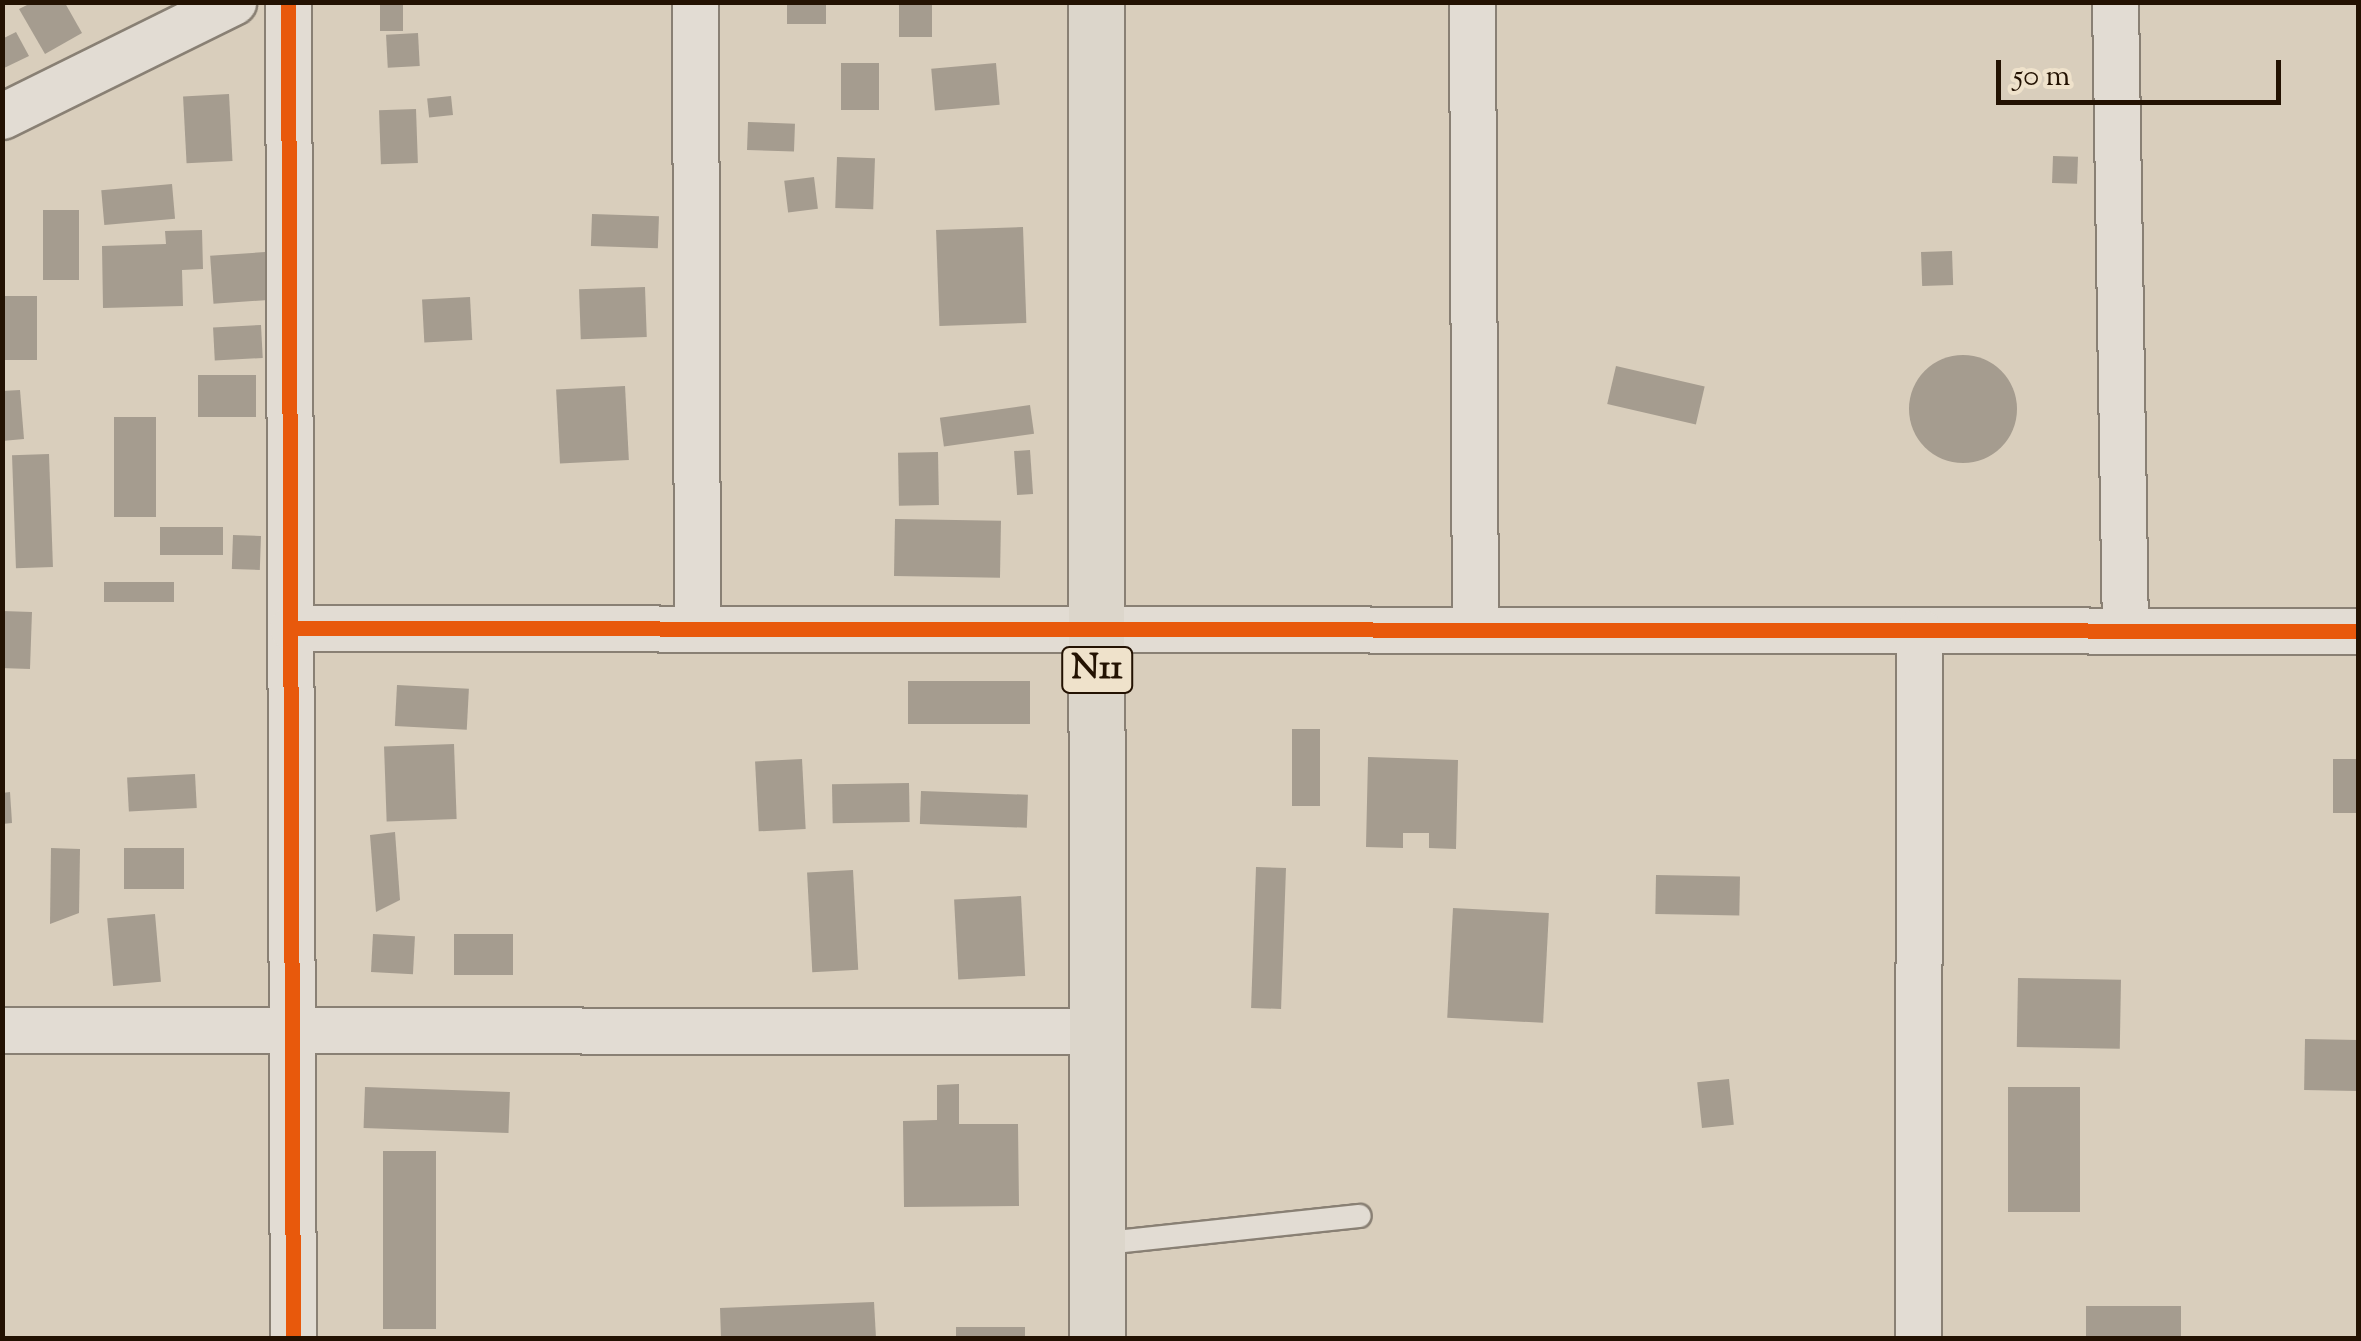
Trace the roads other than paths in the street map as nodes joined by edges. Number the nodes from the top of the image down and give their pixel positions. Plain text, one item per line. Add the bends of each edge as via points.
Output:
1 (233, 2) edge
2 (288, 2) edge
3 (695, 2) edge
4 (1096, 2) edge
5 (1472, 2) edge
6 (2115, 2) edge
7 (2, 116) edge
8 (292, 628) junction
9 (697, 628) junction
10 (1097, 628) junction
11 (1475, 630) junction
12 (2358, 630) edge
13 (1920, 631) junction
14 (2125, 631) junction
15 (2, 1030) edge
16 (293, 1031) junction
17 (1097, 1031) junction
18 (1360, 1216) dead end
19 (1098, 1244) junction
20 (292, 1338) edge
21 (1098, 1338) edge
22 (1918, 1338) edge

1 - 7 street
2 - 8 street
3 - 9 street
4 - 10 main road, N11
5 - 11 street
6 - 14 street
8 - 9 street
8 - 16 street
9 - 10 street
10 - 11 street
10 - 17 main road, N11
11 - 13 street
12 - 14 street
13 - 14 street
13 - 22 street
15 - 16 street
16 - 17 street
16 - 20 street
17 - 19 main road, N11
18 - 19 lane
19 - 21 main road, N11

